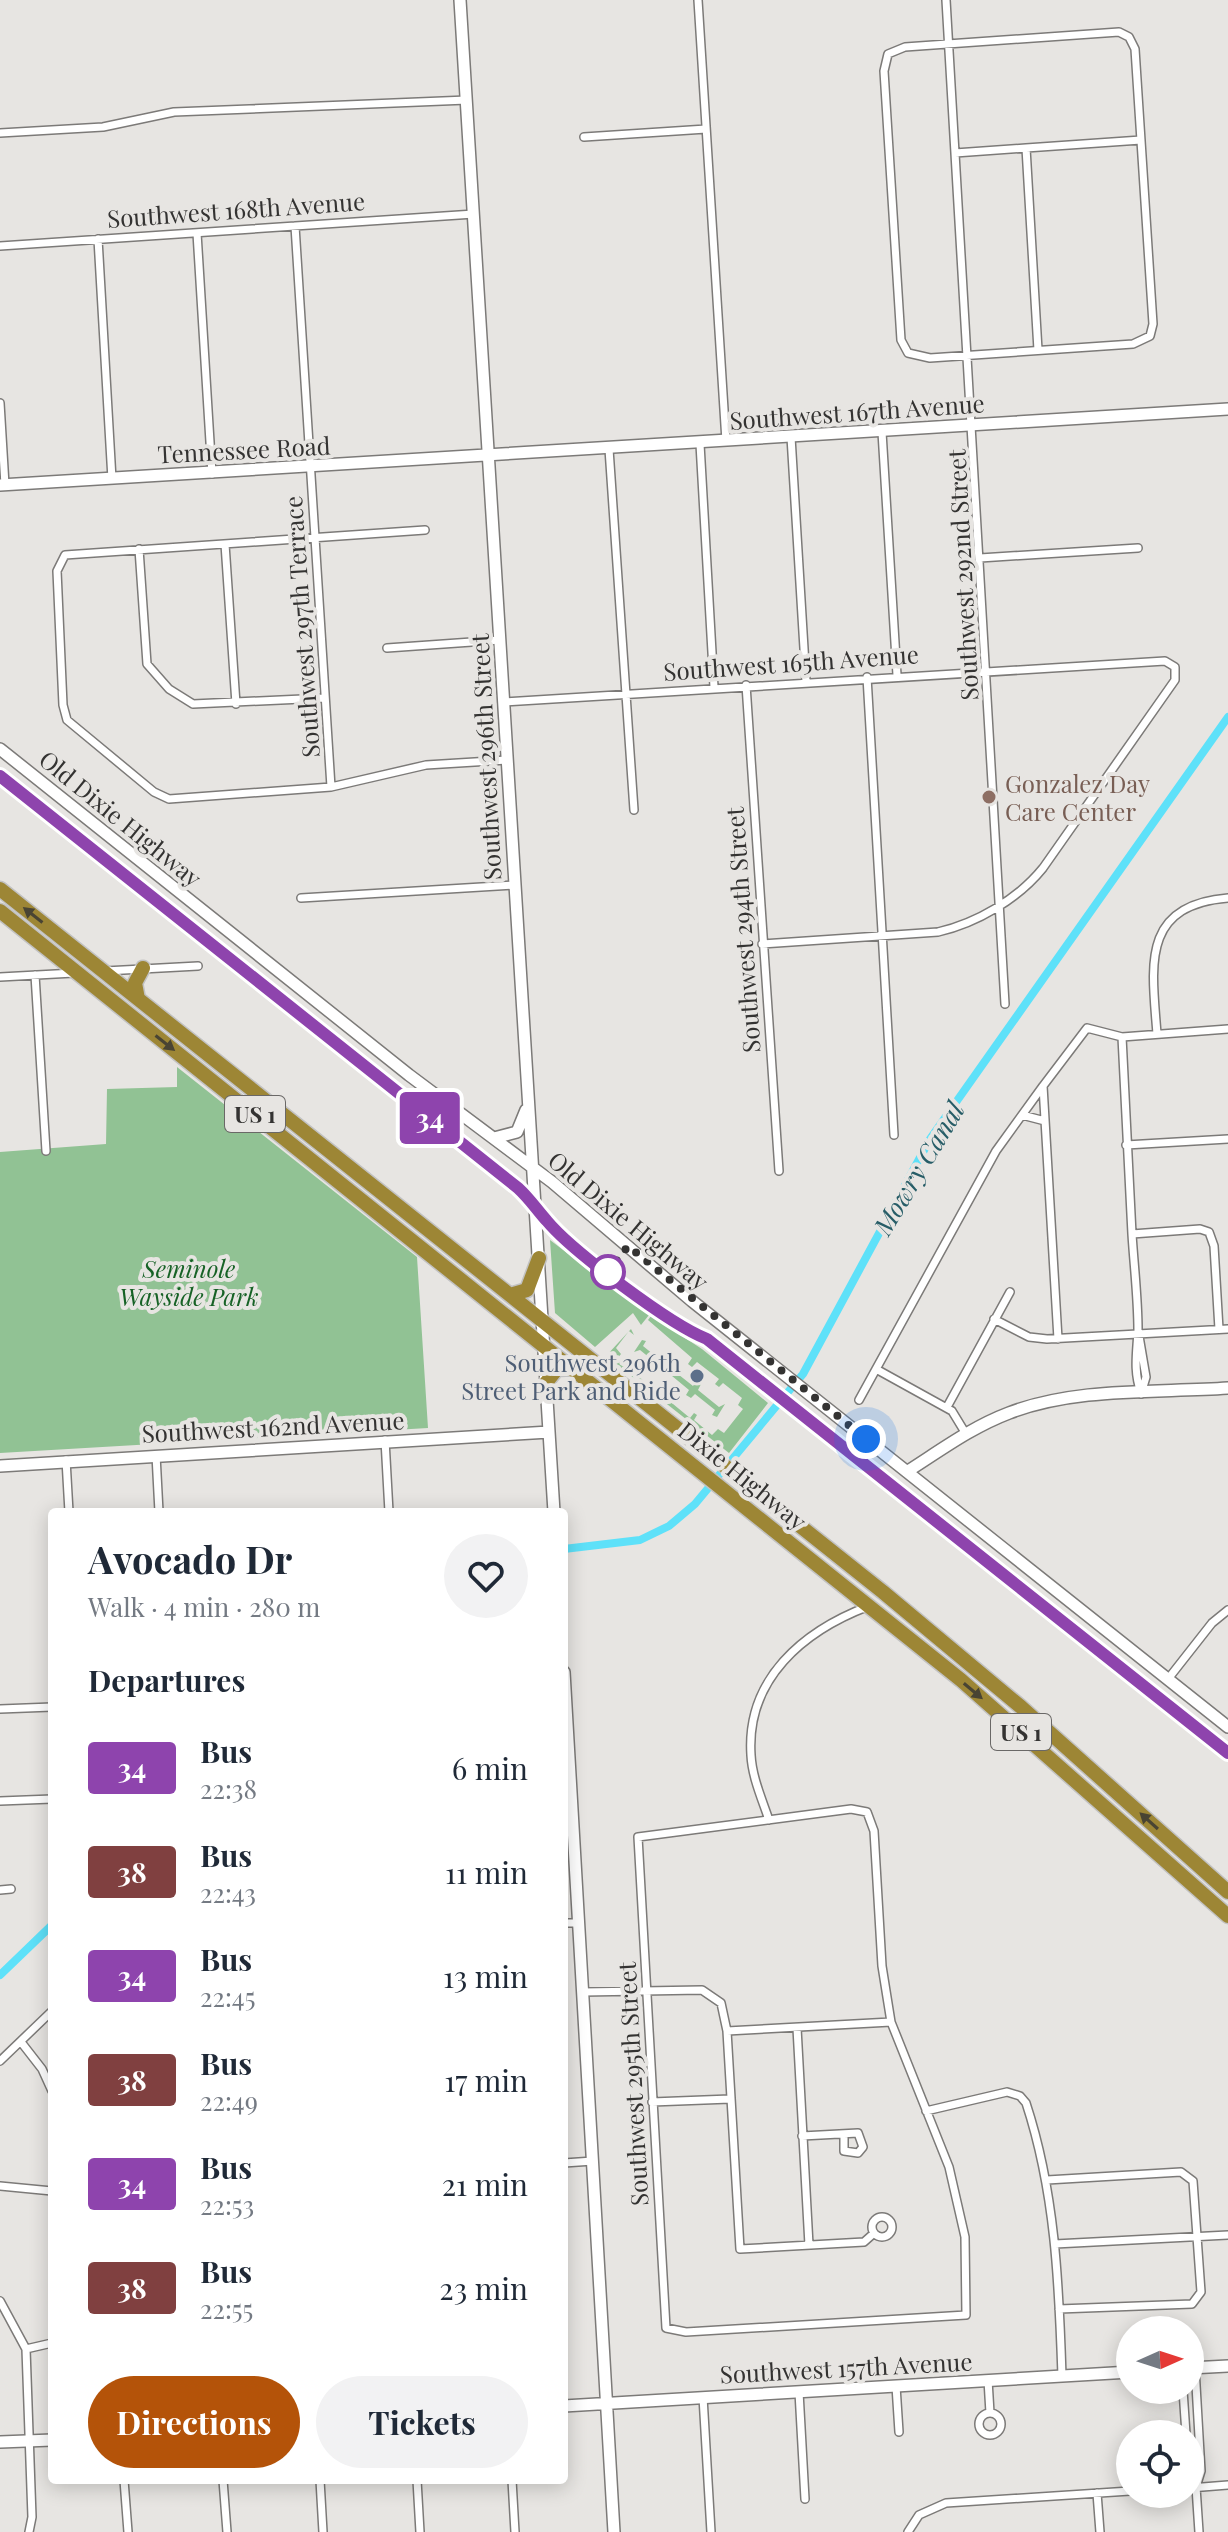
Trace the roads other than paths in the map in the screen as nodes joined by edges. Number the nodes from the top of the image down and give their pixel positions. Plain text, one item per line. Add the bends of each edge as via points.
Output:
1 (460, 0) edge
2 (698, 0) edge
3 (946, 0) edge
4 (949, 44) junction
5 (467, 100) junction
6 (706, 129) junction
7 (0, 133) edge
8 (584, 137) dead end
9 (1141, 140) junction
10 (1026, 148) junction
11 (955, 153) junction
12 (474, 214) junction
13 (295, 226) junction
14 (197, 233) junction
15 (98, 239) junction
16 (0, 246) edge
17 (1038, 350) junction
18 (968, 355) junction
19 (0, 403) edge
20 (1228, 409) edge
21 (973, 426) junction
22 (882, 432) junction
23 (791, 437) junction
24 (726, 442) junction
25 (700, 444) junction
26 (609, 449) junction
27 (489, 456) junction
28 (311, 468) junction
29 (212, 474) junction
30 (112, 479) junction
31 (2, 485) edge
32 (425, 530) dead end
33 (315, 538) junction
34 (225, 544) junction
35 (1138, 548) dead end
36 (139, 549) junction
37 (980, 558) junction
38 (500, 640) junction
39 (387, 648) dead end
40 (988, 671) junction
41 (897, 675) junction
42 (867, 677) junction
43 (806, 681) junction
44 (746, 685) junction
45 (714, 687) junction
46 (625, 693) junction
47 (324, 698) junction
48 (504, 702) junction
49 (236, 704) junction
50 (0, 749) edge
51 (507, 760) junction
52 (331, 787) junction
53 (634, 810) dead end
54 (515, 885) junction
55 (0, 889) edge
56 (301, 898) dead end
57 (1228, 898) edge
58 (1001, 904) junction
59 (0, 911) edge
60 (882, 936) junction
61 (36, 940) junction
62 (762, 944) junction
63 (198, 966) dead end
64 (143, 968) junction
65 (103, 971) junction
66 (76, 972) junction
67 (35, 975) junction
68 (0, 977) edge
69 (142, 1002) junction
70 (1005, 1004) dead end
71 (1228, 1029) edge
72 (1157, 1034) junction
73 (1122, 1037) junction
74 (214, 1082) junction
75 (1043, 1086) junction
76 (528, 1102) junction
77 (1022, 1115) junction
78 (1045, 1121) junction
79 (894, 1135) dead end
80 (494, 1138) junction
81 (1228, 1139) edge
82 (319, 1142) junction
83 (1126, 1145) junction
84 (46, 1151) dead end
85 (315, 1163) junction
86 (534, 1169) junction
87 (779, 1171) dead end
88 (560, 1189) junction
89 (536, 1202) junction
90 (416, 1220) junction
91 (405, 1234) junction
92 (1132, 1234) junction
93 (539, 1258) junction
94 (1010, 1292) dead end
95 (510, 1295) junction
96 (541, 1318) junction
97 (994, 1319) junction
98 (1224, 1329) edge
99 (1138, 1334) junction
100 (1058, 1339) junction
101 (542, 1343) junction
102 (573, 1368) junction
103 (876, 1369) junction
104 (545, 1384) junction
105 (1228, 1388) edge
106 (1141, 1394) junction
107 (859, 1400) dead end
108 (947, 1407) junction
109 (674, 1425) junction
110 (549, 1432) junction
111 (966, 1434) junction
112 (385, 1440) junction
113 (156, 1455) junction
114 (66, 1460) junction
115 (0, 1466) edge
116 (908, 1471) junction
117 (69, 1508) edge
118 (159, 1508) edge
119 (389, 1508) edge
120 (554, 1508) edge
121 (780, 1533) junction
122 (883, 1592) junction
123 (869, 1606) junction
124 (1228, 1610) edge
125 (975, 1668) junction
126 (1168, 1679) junction
127 (48, 1707) edge
128 (0, 1709) edge
129 (1228, 1727) edge
130 (568, 1739) edge
131 (48, 1799) edge
132 (0, 1801) edge
133 (769, 1820) junction
134 (1139, 1836) junction
135 (11, 1889) dead end
136 (0, 1890) edge
137 (1228, 1894) edge
138 (1228, 1916) edge
139 (568, 1923) edge
140 (579, 1923) junction
141 (583, 1992) junction
142 (646, 1994) junction
143 (48, 2015) edge
144 (891, 2022) junction
145 (797, 2028) junction
146 (727, 2031) junction
147 (21, 2042) junction
148 (0, 2061) edge
149 (48, 2082) edge
150 (730, 2099) junction
151 (652, 2102) junction
152 (926, 2111) junction
153 (802, 2136) junction
154 (844, 2136) dead end
155 (593, 2161) junction
156 (568, 2163) edge
157 (1047, 2180) junction
158 (0, 2186) edge
159 (48, 2191) edge
160 (873, 2234) dead end
161 (1228, 2235) edge
162 (1198, 2236) junction
163 (1055, 2244) junction
164 (809, 2245) junction
165 (0, 2301) edge
166 (1059, 2309) junction
167 (48, 2344) edge
168 (26, 2349) junction
169 (1228, 2366) edge
170 (1204, 2367) edge
171 (1116, 2373) edge
172 (1062, 2376) junction
173 (988, 2380) junction
174 (896, 2386) junction
175 (799, 2392) junction
176 (703, 2397) junction
177 (606, 2403) junction
178 (568, 2406) edge
179 (990, 2413) dead end
180 (899, 2432) dead end
181 (48, 2440) edge
182 (29, 2441) junction
183 (0, 2442) edge
184 (124, 2484) edge
185 (223, 2484) edge
186 (320, 2484) edge
187 (417, 2484) edge
188 (512, 2484) edge
189 (1228, 2485) edge
190 (1204, 2487) edge
191 (1116, 2492) edge
192 (1097, 2493) junction
193 (805, 2499) dead end
194 (1196, 2508) edge
195 (29, 2532) edge
196 (128, 2532) edge
197 (227, 2532) edge
198 (323, 2532) edge
199 (420, 2532) edge
200 (515, 2532) edge
201 (614, 2532) edge
202 (711, 2532) edge
203 (908, 2532) edge
204 (1100, 2532) edge
205 (1199, 2532) edge

1 - 5 street, Southwest 296th Street
2 - 6 street
3 - 4 street, Southwest 292nd Street
4 - 9 street via 1125,34 1135,49
4 - 11 street, Southwest 292nd Street
4 - 18 street via 897,48 885,59 884,71 901,340 914,357
5 - 7 street via 174,112 103,127
5 - 12 street, Southwest 296th Street
6 - 8 street
6 - 24 street
9 - 10 street
9 - 17 street via 1152,332 1138,344
10 - 11 street
10 - 17 street
11 - 18 street, Southwest 292nd Street
12 - 13 street, Southwest 168th Avenue
12 - 27 street, Southwest 296th Street
13 - 14 street, Southwest 168th Avenue
13 - 28 street, Southwest 297th Terrace
14 - 15 street, Southwest 168th Avenue
14 - 29 street
15 - 16 street, Southwest 168th Avenue
15 - 30 street
17 - 18 street
18 - 21 street, Southwest 292nd Street
19 - 31 street
20 - 21 street, Southwest 167th Avenue
21 - 22 street, Southwest 167th Avenue
21 - 37 street, Southwest 292nd Street
22 - 23 street, Southwest 167th Avenue
22 - 41 street
23 - 24 street, Southwest 167th Avenue
23 - 43 street
24 - 25 street, Southwest 167th Avenue
25 - 26 street, Southwest 167th Avenue
25 - 45 street
26 - 27 street, Southwest 167th Avenue
26 - 46 street
27 - 28 street, Tennessee Road
27 - 38 street, Southwest 296th Street
28 - 29 street, Tennessee Road
28 - 33 street, Southwest 297th Terrace
29 - 30 street, Tennessee Road
30 - 31 street, Tennessee Road
32 - 33 street
33 - 34 street
33 - 47 street, Southwest 297th Terrace
34 - 36 street
34 - 49 street
35 - 37 street
36 - 49 street via 147,664 169,689 193,704
36 - 52 street via 74,552 59,561 67,720 169,799
37 - 40 street, Southwest 292nd Street
38 - 39 street
38 - 48 street, Southwest 296th Street
40 - 41 street, Southwest 165th Avenue
40 - 58 street, Southwest 292nd Street
40 - 58 street, Southwest 165th Avenue via 1165,661 1175,667 1175,680 1043,868
41 - 42 street, Southwest 165th Avenue
42 - 43 street, Southwest 165th Avenue
42 - 60 street
43 - 44 street, Southwest 165th Avenue
44 - 45 street, Southwest 165th Avenue
44 - 62 street, Southwest 294th Street
45 - 46 street, Southwest 165th Avenue
46 - 48 street, Southwest 165th Avenue
46 - 53 street
47 - 49 street
47 - 52 street, Southwest 297th Terrace
48 - 51 street, Southwest 296th Street
50 - 80 street, Old Dixie Highway
51 - 52 street via 426,765
51 - 54 street, Southwest 296th Street
54 - 56 street
54 - 76 street, Southwest 296th Street
65 -> 55 highway, US 1
57 - 72 street via 1192,904 1161,932 1153,960
58 - 60 street via 945,930
58 - 70 street, Southwest 292nd Street
59 - 61 highway, US 1
60 - 62 street
60 - 79 street
61 - 65 highway via 51,941
61 - 66 highway, US 1
62 - 87 street, Southwest 294th Street
63 - 64 street
64 - 65 street
64 - 69 highway via 136,978
65 - 69 highway, US 1
66 - 67 street
66 - 69 highway via 92,974 130,1004
66 -> 74 highway, Dixie Highway / US 1
67 - 68 street
67 - 84 street
69 - 82 highway, Dixie Highway / US 1
71 - 72 street
72 - 73 street
73 - 75 street via 1098,1028 1082,1031
73 - 83 street
74 - 82 highway via 240,1092 308,1145
74 - 85 highway, Dixie Highway / US 1
75 - 77 street
75 - 78 street
76 - 80 street via 517,1132
76 - 86 street, Southwest 296th Street
77 - 78 street
77 - 103 street via 996,1151
78 - 100 street
80 - 86 street, Old Dixie Highway
81 - 83 street
82 - 90 highway, Dixie Highway / US 1
83 - 92 street
85 - 90 highway via 329,1161 390,1211
85 - 91 highway, Dixie Highway / US 1
86 - 88 street, Old Dixie Highway
86 - 89 street, Southwest 296th Street
88 - 89 street
88 - 116 street, Old Dixie Highway
89 - 93 street, Southwest 296th Street
90 - 95 highway, Dixie Highway / US 1
91 - 96 highway via 430,1244 518,1313
91 - 101 highway, Dixie Highway / US 1
92 - 98 street via 1209,1232
92 - 99 street
93 - 95 highway via 527,1290
93 - 96 street, Southwest 296th Street
94 - 97 street
95 - 96 highway, Dixie Highway / US 1
96 - 101 street, Southwest 296th Street
96 - 109 highway, Dixie Highway / US 1
97 - 100 street via 1029,1337
97 - 108 street
98 - 99 street
99 - 100 street
99 - 106 street via 1135,1378
101 - 102 highway, Dixie Highway / US 1
101 - 104 street, Southwest 296th Street
101 - 109 highway via 562,1347 652,1418
102 - 104 highway via 557,1369
102 - 121 highway, Dixie Highway / US 1
103 - 107 street
103 - 108 street
104 - 110 street, Southwest 296th Street
105 - 106 street
106 - 111 street via 1041,1403
108 - 111 street
109 - 122 highway, Dixie Highway / US 1
110 - 112 street, Southwest 162nd Avenue
110 - 120 street, Southwest 296th Street
111 - 116 street
112 - 113 street, Southwest 162nd Avenue
112 - 119 street
113 - 114 street, Southwest 162nd Avenue
113 - 118 street
114 - 115 street, Southwest 162nd Avenue
114 - 117 street
116 - 126 street, Old Dixie Highway
121 - 122 highway via 812,1547 863,1588
121 - 123 highway, Dixie Highway / US 1
122 - 125 highway, Dixie Highway / US 1
123 - 125 highway via 881,1605 952,1661
123 - 133 street via 805,1642 772,1670 761,1692 750,1724 751,1757
123 -> 134 highway, Dixie Highway / US 1
124 - 126 street
137 -> 125 highway, Dixie Highway / US 1
126 - 129 street, Old Dixie Highway
127 - 128 street
130 - 140 street
131 - 132 street
133 - 142 street, Southwest 295th Street via 638,1837
133 - 144 street via 851,1809 867,1812 874,1831
134 - 137 highway via 1215,1893
134 - 138 highway, Dixie Highway / US 1
135 - 136 street
139 - 140 street
140 - 141 street
141 - 142 street via 632,1989
141 - 155 street
142 - 146 street via 702,1990 721,2003
142 - 151 street, Southwest 295th Street
143 - 147 street
144 - 145 street
144 - 152 street
145 - 146 street
145 - 153 street
146 - 150 street
147 - 148 street
147 - 149 street
150 - 151 street
150 - 164 street via 740,2249
151 - 152 street, Southwest 295th Street via 666,2328 686,2332 966,2315 965,2237 949,2167
152 - 157 street via 1007,2092 1020,2096
153 - 154 street
153 - 164 street
155 - 156 street
155 - 177 street
157 - 162 street via 1188,2174
157 - 163 street
158 - 159 street
160 - 164 street via 864,2242
161 - 162 street
162 - 163 street
162 - 166 street via 1201,2292 1192,2304
163 - 166 street
165 - 168 street
166 - 172 street
167 - 168 street
168 - 182 street
169 - 170 street
171 - 172 street, Southwest 157th Avenue
172 - 173 street, Southwest 157th Avenue
173 - 174 street, Southwest 157th Avenue
173 - 179 street
174 - 175 street, Southwest 157th Avenue
174 - 180 street
175 - 176 street, Southwest 157th Avenue
175 - 193 street
176 - 177 street, Southwest 157th Avenue
176 - 202 street
177 - 178 street, Southwest 157th Avenue
177 - 201 street
181 - 182 street
182 - 183 street
182 - 195 street
184 - 196 street
185 - 197 street
186 - 198 street
187 - 199 street
188 - 200 street
189 - 190 street
191 - 192 street
192 - 203 street via 946,2503 926,2510
192 - 204 street
194 - 205 street

